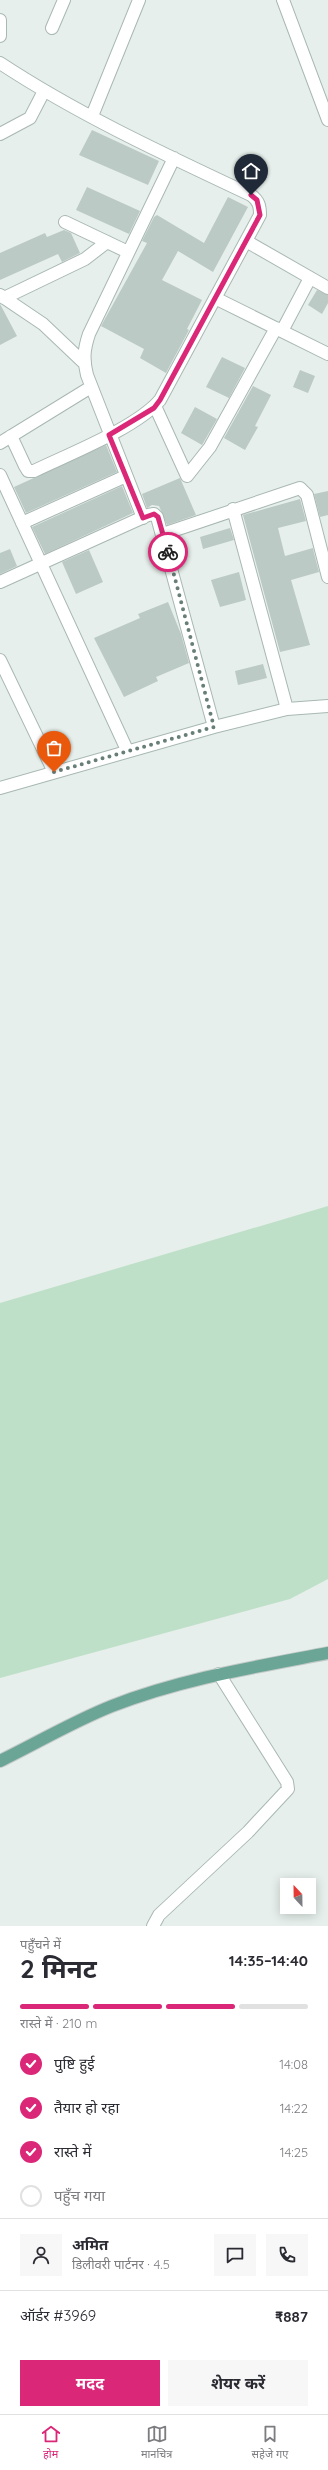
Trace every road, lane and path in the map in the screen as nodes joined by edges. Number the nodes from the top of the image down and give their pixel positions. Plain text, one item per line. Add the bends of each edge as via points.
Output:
1 (64, 0) edge
2 (139, 0) edge
3 (283, 0) edge
4 (0, 20) edge
5 (52, 28) dead end
6 (0, 36) edge
7 (0, 63) edge
8 (44, 92) junction
9 (92, 116) junction
10 (328, 120) edge
11 (0, 134) edge
12 (174, 158) junction
13 (66, 222) dead end
14 (246, 241) junction
15 (107, 242) junction
16 (128, 252) junction
17 (310, 278) junction
18 (328, 288) edge
19 (2, 296) edge
20 (215, 298) junction
21 (279, 330) junction
22 (328, 354) edge
23 (83, 362) junction
24 (92, 387) junction
25 (155, 406) junction
26 (109, 435) junction
27 (11, 436) junction
28 (0, 443) edge
29 (0, 474) edge
30 (126, 476) junction
31 (233, 509) junction
32 (143, 518) junction
33 (22, 523) junction
34 (163, 534) junction
35 (41, 564) junction
36 (328, 577) edge
37 (0, 582) edge
38 (0, 660) edge
39 (328, 706) edge
40 (287, 709) junction
41 (214, 727) junction
42 (127, 750) junction
43 (54, 772) junction
44 (0, 788) edge
45 (328, 1653) edge
46 (219, 1674) junction
47 (0, 1761) edge
48 (153, 1926) edge

1 - 5 street
2 - 9 street
3 - 10 street
4 - 6 street
7 - 8 street
8 - 9 street
8 - 11 street via 30,118
9 - 12 street
12 - 14 street via 257,200 260,215
12 - 16 street
13 - 15 street
14 - 17 street
14 - 20 street
15 - 16 street
15 - 19 street via 85,259
16 - 23 street via 89,334
17 - 18 street
17 - 21 street
19 - 23 street via 43,324
20 - 21 street
20 - 25 street
21 - 22 street
21 - 25 street via 210,447 187,476
23 - 24 street
24 - 26 street
24 - 27 street
25 - 26 street
26 - 27 street via 34,471 28,470
26 - 30 street
27 - 28 street
29 - 33 street
30 - 32 street
30 - 33 street
31 - 34 street
31 - 36 street via 296,489 304,490
31 - 40 street
32 - 34 street via 154,514 158,517
32 - 35 street
33 - 35 street
34 - 41 street
35 - 37 street
35 - 42 street
38 - 43 street
39 - 40 street
40 - 41 street
41 - 42 street
42 - 43 street
43 - 44 street
45 - 46 main road
46 - 47 main road via 111,1706
46 - 48 street via 287,1782 288,1789 248,1832 159,1915

